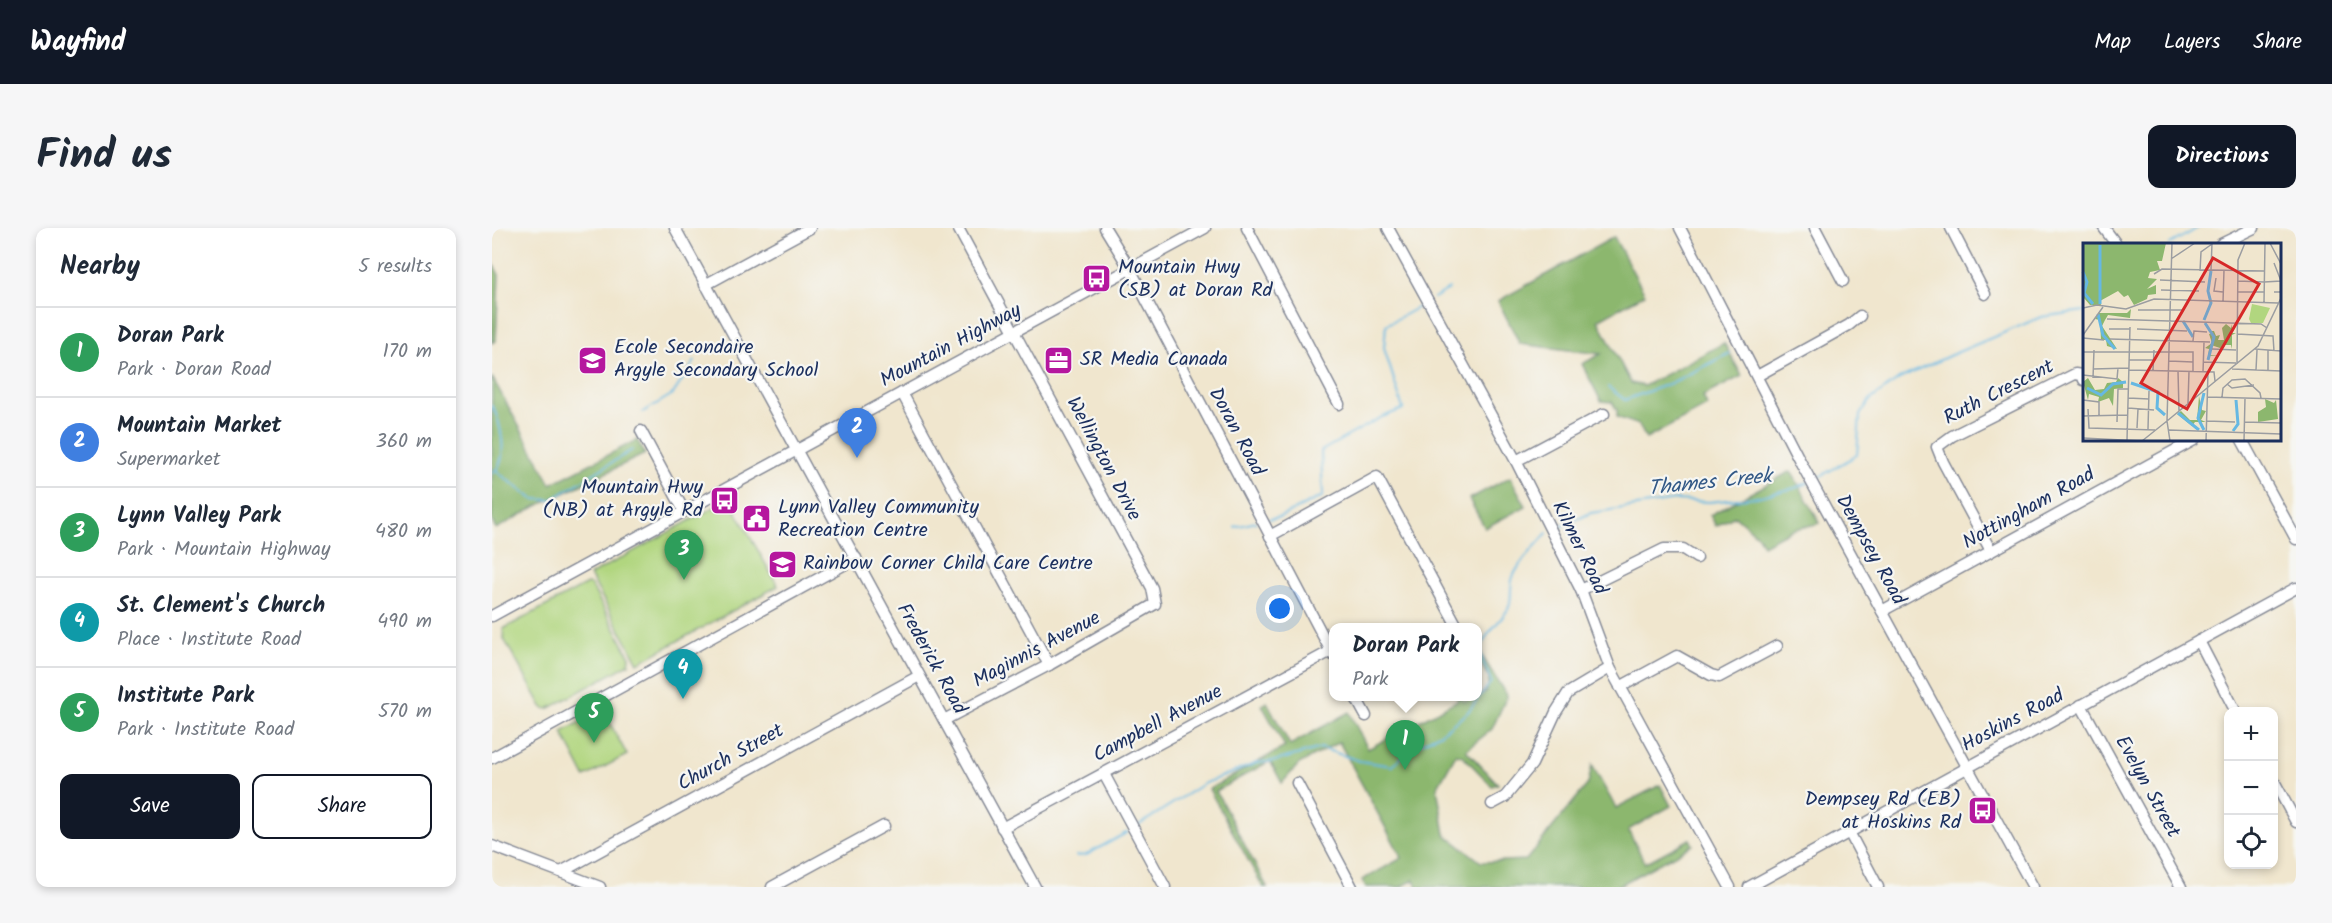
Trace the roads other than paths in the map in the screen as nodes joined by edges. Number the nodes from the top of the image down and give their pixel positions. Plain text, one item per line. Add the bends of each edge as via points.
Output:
1 (675, 228) edge
2 (810, 228) edge
3 (958, 228) edge
4 (1105, 228) edge
5 (1205, 228) edge
6 (1247, 228) edge
7 (1388, 228) edge
8 (1680, 228) edge
9 (1815, 228) edge
10 (1951, 228) edge
11 (2104, 228) edge
12 (2254, 228) edge
13 (2115, 243) edge
14 (2223, 243) edge
15 (1130, 269) junction
16 (1843, 281) dead end
17 (705, 285) junction
18 (1985, 294) dead end
19 (1860, 316) dead end
20 (1015, 332) junction
21 (1757, 376) junction
22 (2083, 377) edge
23 (902, 393) junction
24 (1339, 404) dead end
25 (1604, 414) dead end
26 (640, 431) dead end
27 (2192, 441) edge
28 (2243, 441) edge
29 (796, 450) junction
30 (1516, 461) junction
31 (684, 511) junction
32 (1270, 536) junction
33 (2296, 539) edge
34 (1991, 550) junction
35 (856, 558) junction
36 (1697, 558) dead end
37 (2296, 588) edge
38 (1581, 590) junction
39 (1147, 610) joint
40 (1882, 611) junction
41 (492, 616) edge
42 (1455, 623) edge
43 (2199, 640) junction
44 (1777, 646) dead end
45 (1329, 647) edge
46 (1329, 655) edge
47 (1049, 665) junction
48 (1610, 668) junction
49 (919, 676) junction
50 (1620, 687) junction
51 (1358, 701) edge
52 (2081, 705) junction
53 (2234, 707) edge
54 (1366, 716) dead end
55 (944, 720) junction
56 (492, 758) edge
57 (1967, 766) junction
58 (1104, 774) junction
59 (1297, 783) dead end
60 (2278, 788) edge
61 (1492, 804) dead end
62 (2296, 822) edge
63 (884, 826) dead end
64 (1002, 828) junction
65 (1849, 832) junction
66 (492, 846) edge
67 (561, 872) junction
68 (1030, 885) edge
69 (600, 887) edge
70 (772, 887) edge
71 (1165, 887) edge
72 (1352, 887) edge
73 (1730, 887) edge
74 (1749, 887) edge
75 (1878, 887) edge
76 (2033, 887) edge
77 (2181, 887) edge

1 - 17 street, Frederick Road
2 - 17 street
3 - 20 street, Wellington Drive
4 - 15 street, Doran Road
5 - 15 street, Mountain Highway
6 - 24 street
7 - 30 street, Kilmer Road
8 - 21 street, Dempsey Road
9 - 16 street
10 - 18 street
11 - 13 street
12 - 14 street
15 - 20 street, Mountain Highway
15 - 32 street, Doran Road
17 - 29 street, Frederick Road
19 - 21 street
20 - 23 street, Mountain Highway
20 - 39 street, Wellington Drive via 1152,588 1155,604
21 - 40 street, Dempsey Road
22 - 34 street, Ruth Crescent via 2075,374 1952,436 1938,447
23 - 29 street, Mountain Highway
23 - 47 street
25 - 30 street
26 - 31 street
27 - 34 street, Nottingham Road
28 - 33 street
29 - 31 street, Mountain Highway
29 - 35 street, Frederick Road
30 - 38 street, Kilmer Road
31 - 41 street, Mountain Highway
32 - 42 street via 1377,477
32 - 45 street, Doran Road
34 - 40 street, Nottingham Road
35 - 49 street, Frederick Road
35 - 56 street
36 - 38 street via 1683,549 1664,549
37 - 43 street, Hoskins Road
38 - 48 street, Kilmer Road
39 - 47 street, Maginnis Avenue
40 - 57 street, Dempsey Road
43 - 52 street, Hoskins Road
43 - 53 street
44 - 50 street via 1719,677 1677,656
46 - 58 street, Campbell Avenue
47 - 55 street, Maginnis Avenue
48 - 50 street, Kilmer Road
48 - 61 street via 1568,693 1532,764 1505,797
49 - 55 street, Frederick Road
49 - 67 street, Church Street
50 - 73 street, Kilmer Road
51 - 54 street
52 - 57 street, Hoskins Road
52 - 77 street, Evelyn Street
55 - 64 street, Frederick Road
57 - 65 street, Hoskins Road
57 - 76 street, Dempsey Road
58 - 64 street, Campbell Avenue
58 - 71 street
59 - 72 street
60 - 62 street
63 - 70 street
64 - 68 street, Frederick Road
65 - 74 street, Hoskins Road
65 - 75 street
66 - 67 street
67 - 69 street

